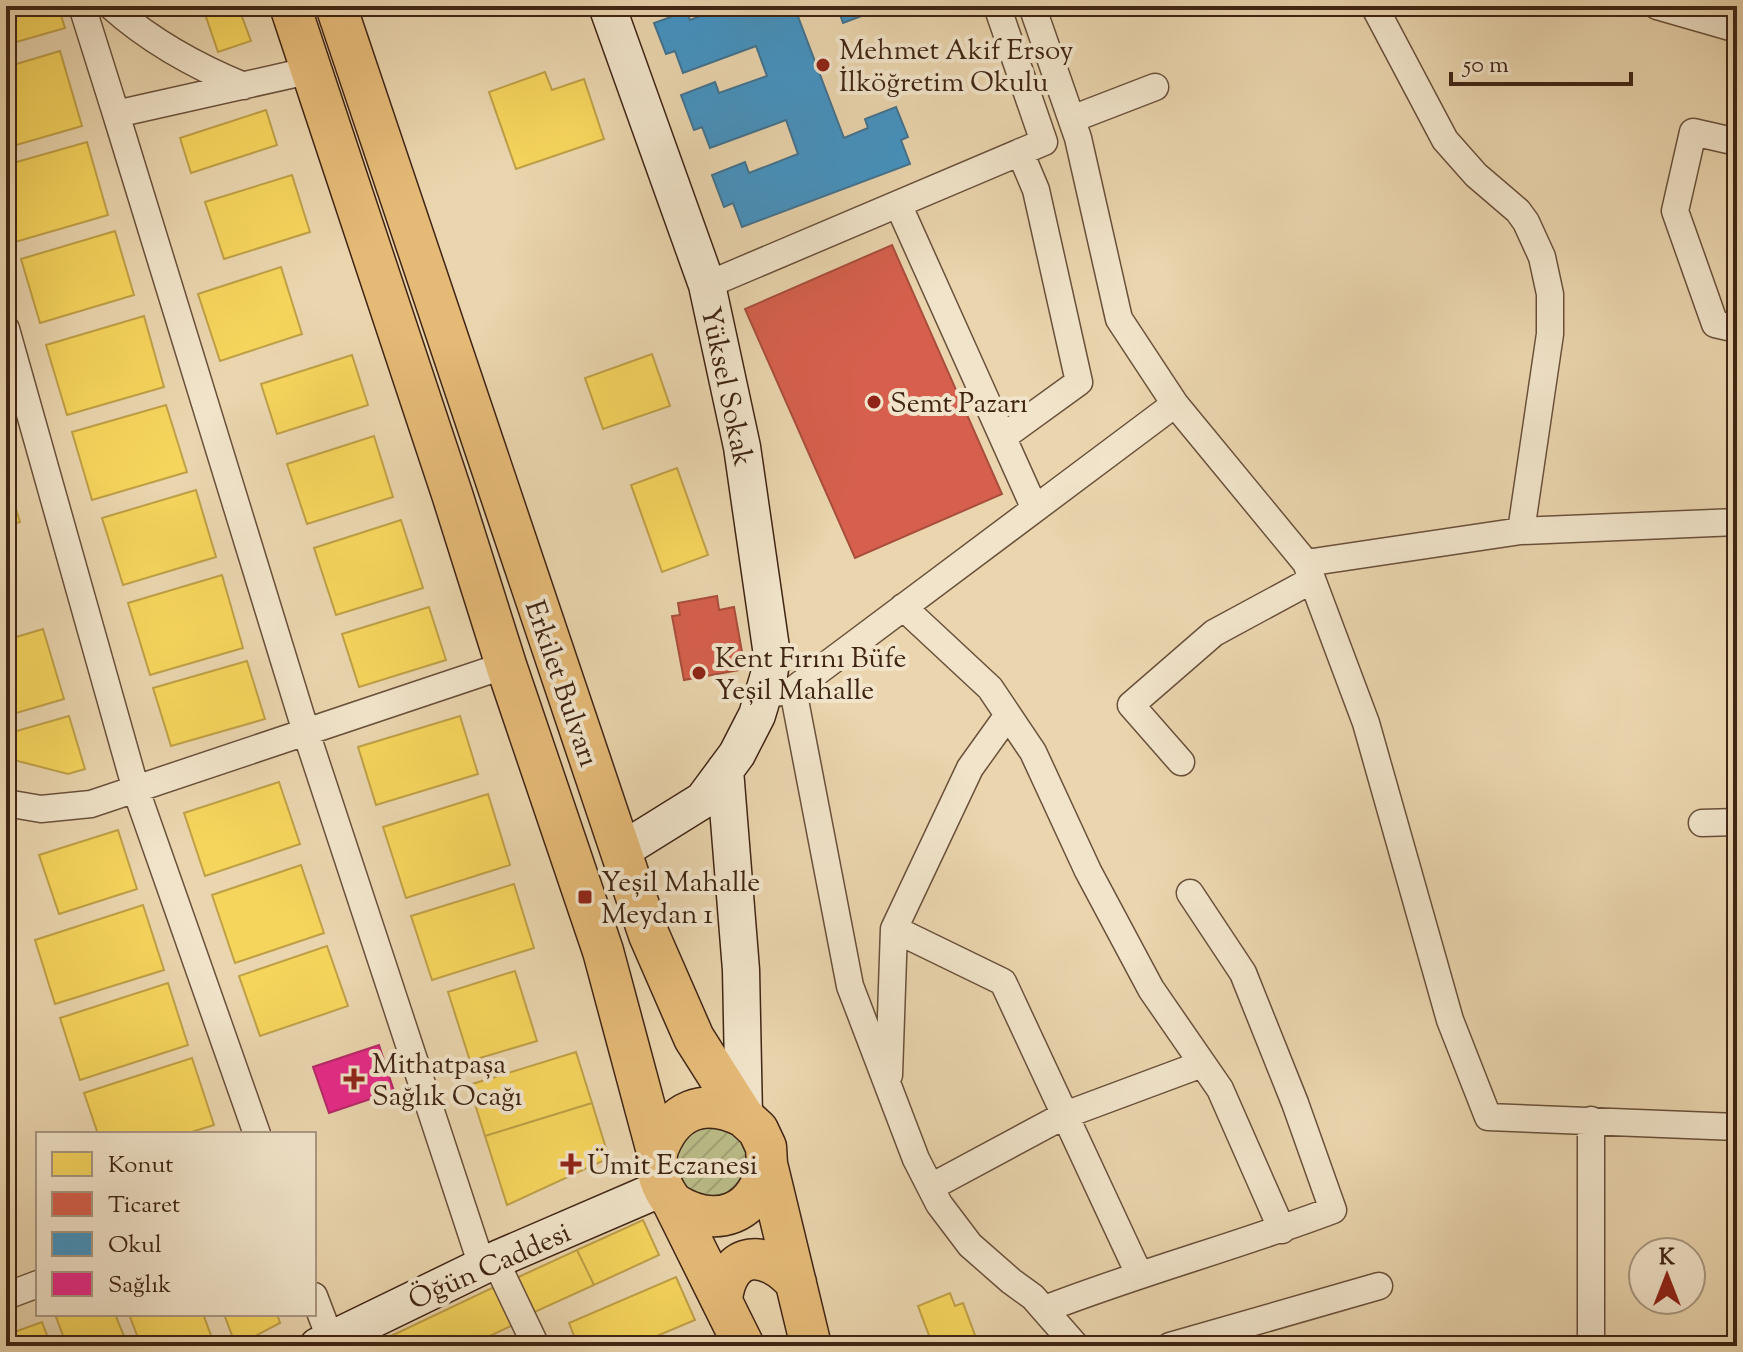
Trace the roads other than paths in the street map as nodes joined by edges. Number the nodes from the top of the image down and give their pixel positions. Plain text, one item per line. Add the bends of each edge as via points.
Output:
1 (82, 6) edge
2 (111, 6) edge
3 (290, 6) edge
4 (336, 6) edge
5 (607, 6) edge
6 (997, 6) edge
7 (1032, 6) edge
8 (1374, 6) edge
9 (1657, 6) edge
10 (1737, 29) edge
11 (312, 70) junction
12 (244, 86) junction
13 (1155, 87) dead end
14 (116, 114) junction
15 (1072, 119) junction
16 (1737, 142) edge
17 (1020, 152) junction
18 (898, 204) junction
19 (707, 285) junction
20 (6, 329) edge
21 (1737, 329) edge
22 (1175, 404) junction
23 (1003, 437) junction
24 (1034, 507) junction
25 (1737, 522) edge
26 (1521, 531) junction
27 (1309, 572) junction
28 (903, 607) junction
29 (506, 665) junction
30 (778, 693) junction
31 (1008, 715) junction
32 (306, 732) junction
33 (1181, 762) dead end
34 (725, 770) junction
35 (136, 790) junction
36 (703, 800) junction
37 (6, 803) edge
38 (1737, 822) edge
39 (1702, 823) dead end
40 (621, 851) junction
41 (1190, 893) dead end
42 (894, 929) junction
43 (649, 935) junction
44 (1202, 1064) junction
45 (889, 1087) junction
46 (1065, 1115) junction
47 (744, 1117) junction
48 (1591, 1120) junction
49 (1737, 1127) edge
50 (256, 1132) edge
51 (767, 1164) junction
52 (664, 1181) junction
53 (931, 1187) junction
54 (1282, 1230) junction
55 (488, 1263) junction
56 (1139, 1274) junction
57 (796, 1283) junction
58 (36, 1285) edge
59 (1379, 1286) dead end
60 (6, 1296) edge
61 (722, 1299) junction
62 (316, 1303) edge
63 (1045, 1309) junction
64 (327, 1344) edge
65 (536, 1346) edge
66 (744, 1346) edge
67 (811, 1346) edge
68 (1076, 1346) edge
69 (1170, 1346) edge
70 (1591, 1346) edge

1 - 14 street
2 - 12 street via 183,58
3 - 11 main road, Erkilet Bulvarı
4 - 40 main road, Erkilet Bulvarı
5 - 19 street, Yüksel Sokak
6 - 17 street via 1044,142
7 - 15 street
8 - 26 street via 1445,140 1518,211 1542,257 1550,294 1550,334
9 - 10 street
11 - 12 street
11 - 29 main road, Erkilet Bulvarı
12 - 14 street
13 - 15 street
14 - 32 street
15 - 22 street via 1119,319
16 - 21 street via 1693,132 1675,211 1715,324
17 - 18 street
17 - 23 street via 1036,190 1079,382
18 - 19 street
18 - 23 street
19 - 30 street, Yüksel Sokak via 742,447
20 - 35 street
22 - 24 street
22 - 27 street
23 - 24 street
24 - 28 street
25 - 26 street
26 - 27 street
27 - 33 street via 1214,633 1131,705
27 - 48 street via 1366,723 1450,1020 1488,1117
28 - 30 street
28 - 31 street via 990,688
29 - 32 street
29 - 52 main road, Erkilet Bulvarı via 603,951
30 - 34 street, Yüksel Sokak
30 - 45 street via 850,986
31 - 42 street via 970,768
31 - 44 street via 1033,752 1151,989
32 - 35 street
32 - 55 street
34 - 36 street, Yüksel Sokak
34 - 47 street via 741,970
35 - 37 street via 66,808
35 - 50 street
36 - 40 street, Yüksel Sokak
36 - 43 street via 653,857 645,874
38 - 39 street
40 - 43 main road, Erkilet Bulvarı
41 - 54 street via 1243,973 1333,1210
42 - 45 street
42 - 46 street via 1003,982
43 - 47 main road, Erkilet Bulvarı via 694,1038
44 - 46 street
44 - 54 street via 1220,1089
45 - 53 street
46 - 53 street
46 - 56 street
47 - 51 main road, Erkilet Bulvarı via 762,1138
47 - 52 main road via 709,1106 675,1120 663,1134
48 - 49 street
48 - 70 street
51 - 52 main road via 755,1198 724,1216 688,1212
51 - 57 main road, Erkilet Bulvarı
52 - 55 street, Öğün Caddesi
52 - 61 main road, Erkilet Bulvarı
53 - 63 street via 970,1245
54 - 56 street
55 - 64 street, Öğün Caddesi
55 - 65 street
56 - 63 street
57 - 61 main road via 767,1260 744,1261 724,1281
57 - 67 main road, Erkilet Bulvarı
58 - 60 street
59 - 69 street
61 - 66 main road, Erkilet Bulvarı
62 - 64 street
63 - 68 street

